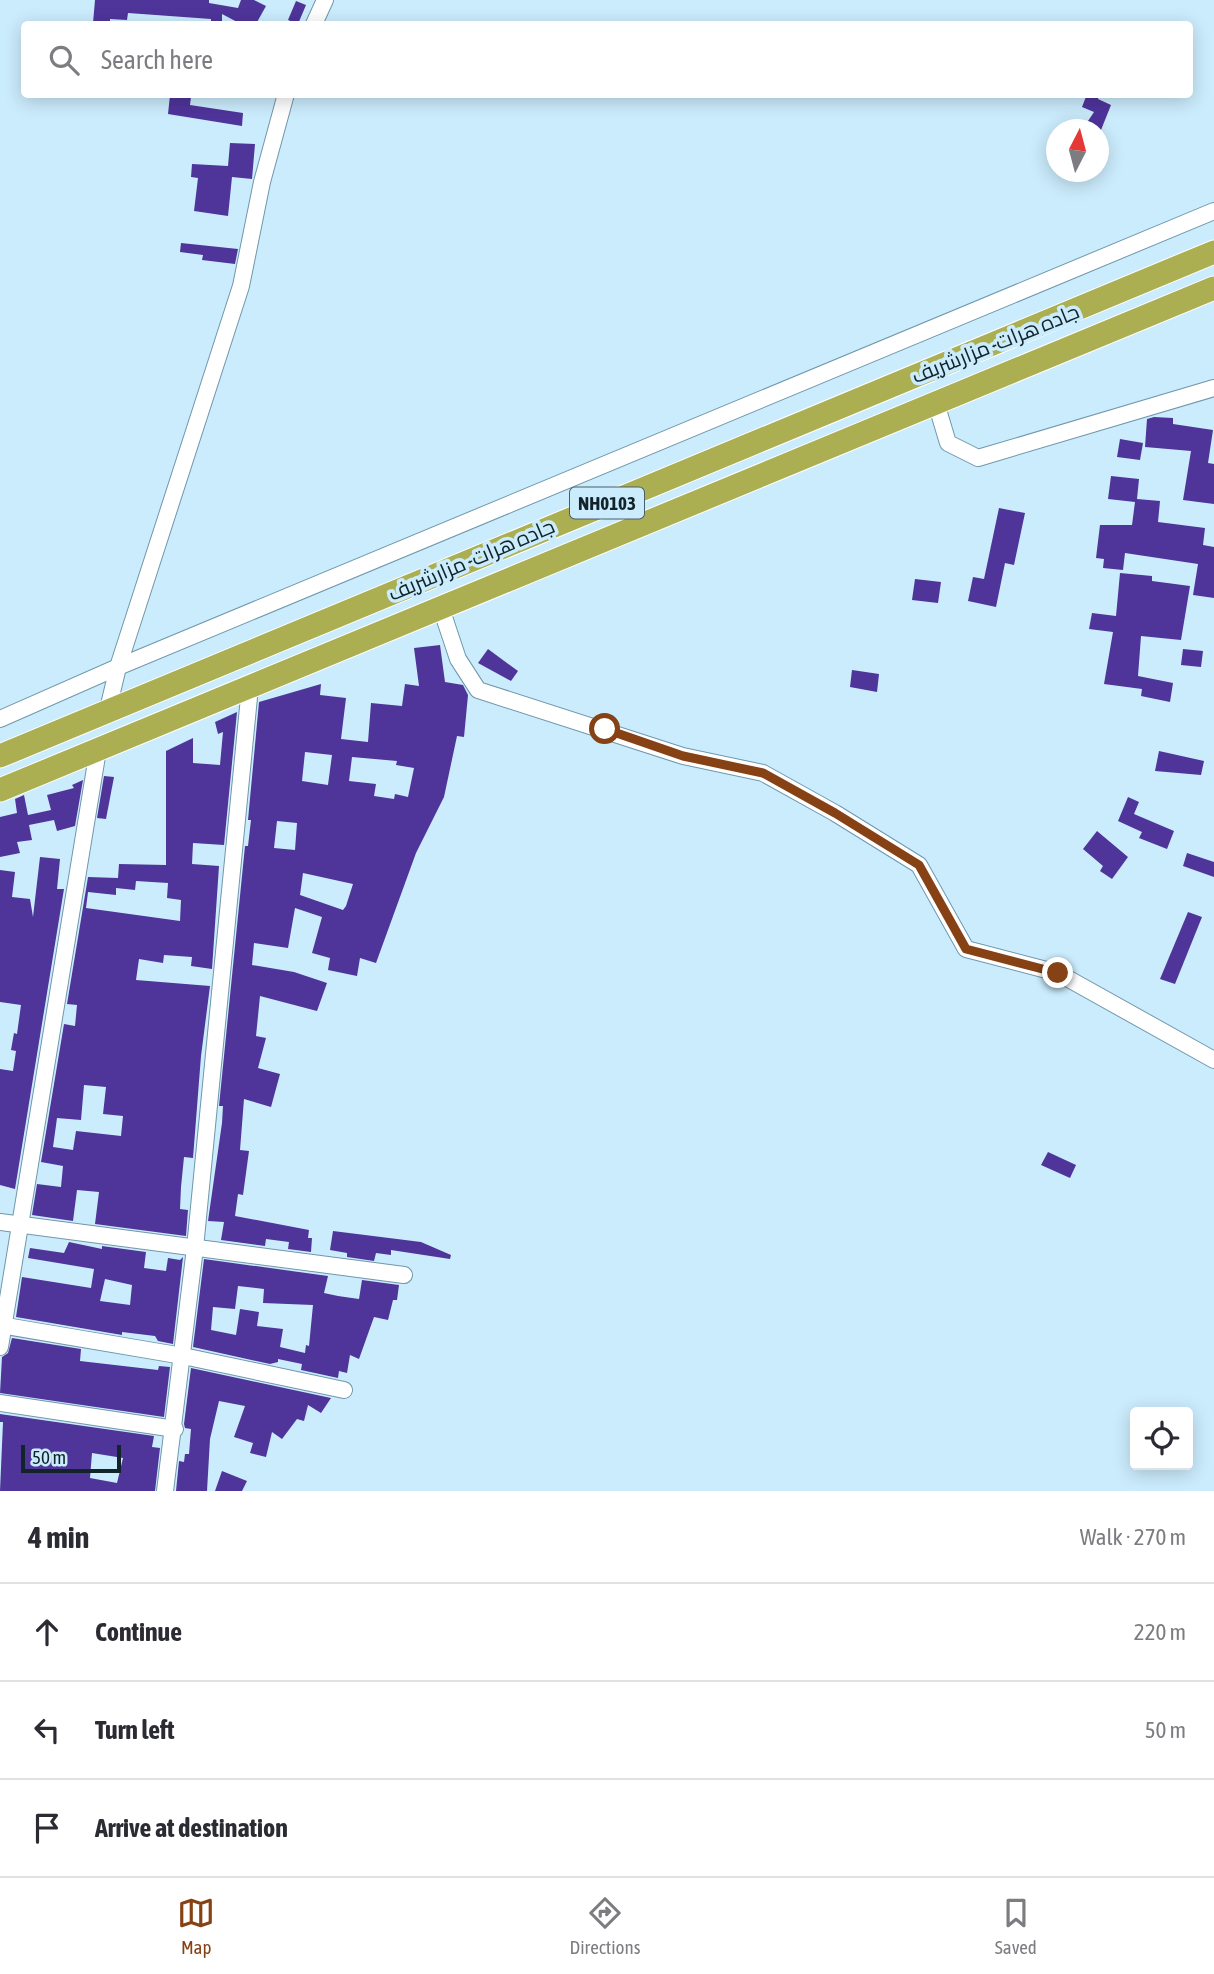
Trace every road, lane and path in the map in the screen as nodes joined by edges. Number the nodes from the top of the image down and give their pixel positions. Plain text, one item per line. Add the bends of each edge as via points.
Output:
1 (325, 0) edge
2 (315, 21) edge
3 (285, 98) edge
4 (1214, 211) edge
5 (1214, 252) edge
6 (1214, 288) edge
7 (1214, 388) edge
8 (936, 403) junction
9 (440, 608) junction
10 (118, 667) junction
11 (250, 687) junction
12 (108, 709) junction
13 (0, 719) edge
14 (98, 750) junction
15 (0, 756) edge
16 (0, 790) edge
17 (1214, 1060) edge
18 (0, 1222) edge
19 (18, 1224) junction
20 (195, 1248) junction
21 (404, 1275) dead end
22 (1, 1325) edge
23 (0, 1347) edge
24 (183, 1356) junction
25 (344, 1390) dead end
26 (0, 1403) edge
27 (175, 1429) junction
28 (165, 1491) edge

1 - 2 street
3 - 10 street via 241,286
4 - 10 street
5 - 12 highway, جاده هرات- مزارشریف / NH0103
6 - 8 highway, جاده هرات- مزارشریف
7 - 8 street via 978,458 948,443
8 - 9 highway, جاده هرات- مزارشریف
9 - 11 highway, جاده هرات- مزارشریف
9 - 17 street via 458,659 478,690 683,756 763,773 919,865 966,949 1058,973
10 - 12 street
10 - 13 street
11 - 14 highway, جاده هرات- مزارشریف
11 - 20 street
12 - 15 highway, جاده هرات- مزارشریف / NH0103
14 - 16 highway, جاده هرات- مزارشریف
14 - 19 street
18 - 19 street
19 - 20 street
19 - 22 street
20 - 21 street
20 - 24 street
22 - 23 street
22 - 24 street
24 - 25 street
24 - 27 street
26 - 27 street
27 - 28 street

